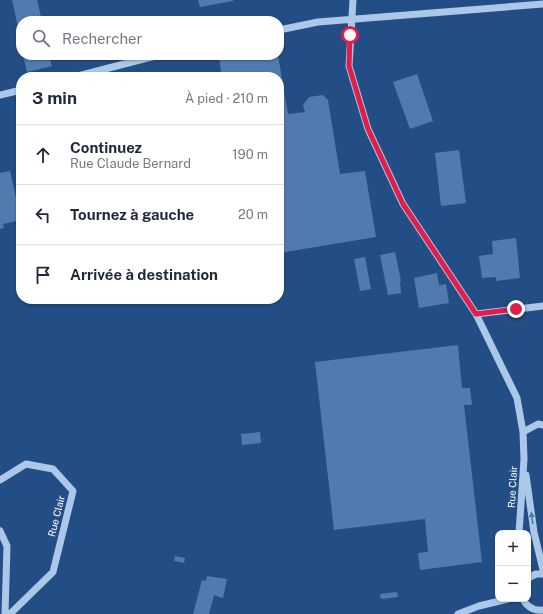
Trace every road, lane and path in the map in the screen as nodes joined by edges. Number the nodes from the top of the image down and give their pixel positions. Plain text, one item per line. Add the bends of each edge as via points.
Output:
1 (353, 0) edge
2 (543, 4) edge
3 (351, 20) junction
4 (284, 29) edge
5 (140, 60) edge
6 (93, 72) edge
7 (16, 91) edge
8 (0, 95) edge
9 (543, 306) edge
10 (476, 314) junction
11 (543, 425) edge
12 (523, 432) junction
13 (524, 459) junction
14 (0, 480) edge
15 (519, 530) edge
16 (0, 531) edge
17 (543, 570) edge
18 (543, 574) edge
19 (531, 576) edge
20 (495, 602) edge
21 (525, 602) edge
22 (543, 610) edge
23 (5, 614) edge
24 (10, 614) edge
25 (458, 614) edge

1 - 3 street
2 - 3 street
3 - 4 street via 318,22
3 - 10 street via 349,66 368,129 403,204
5 - 6 street
7 - 8 street
9 - 10 street
10 - 12 street via 517,398
11 - 12 street via 538,424
12 - 13 street
13 - 15 street, Rue Clair
17 -> 13 street, Rue Clair via 534,532
14 - 24 street, Rue Clair via 26,464 53,469 73,491 53,572
16 - 23 street via 7,546
18 - 19 street
20 - 25 street
21 - 22 street via 534,610

